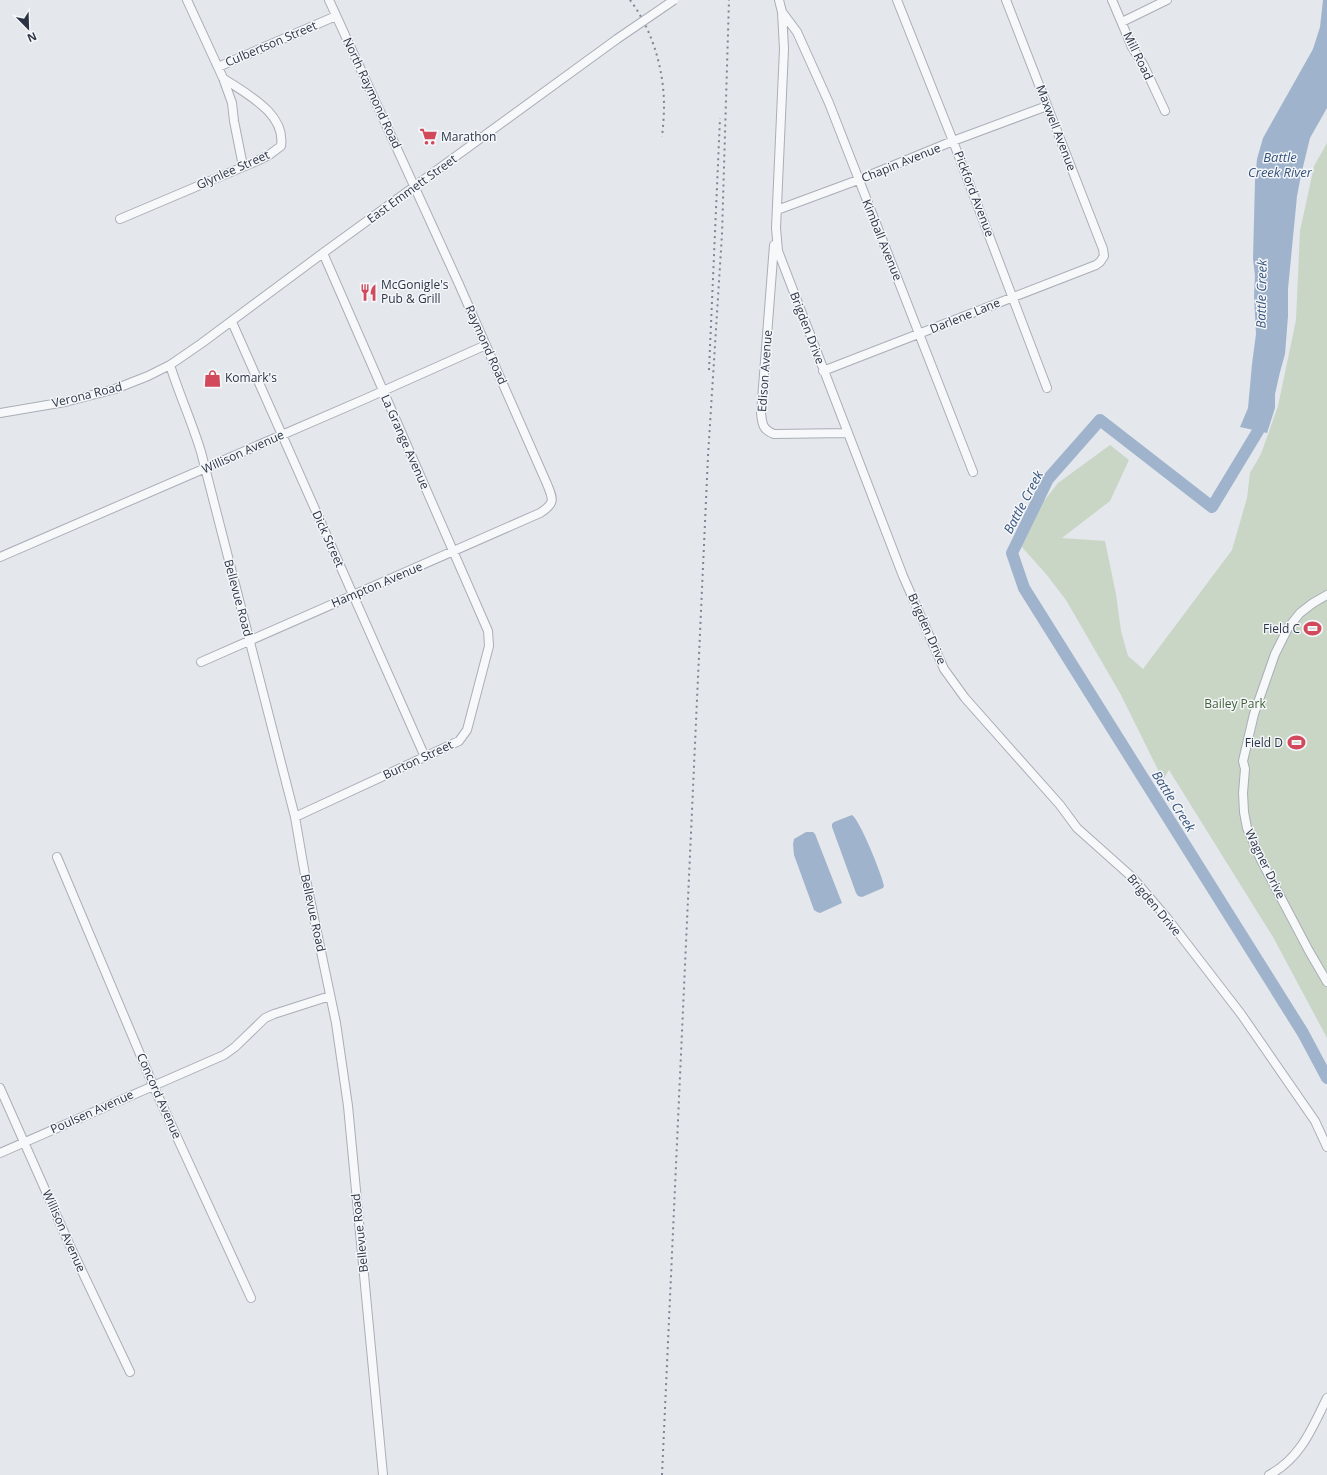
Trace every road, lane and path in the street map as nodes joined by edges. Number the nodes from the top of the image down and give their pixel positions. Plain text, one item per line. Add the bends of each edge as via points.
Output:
1 (186, 0) edge
2 (329, 0) edge
3 (674, 0) edge
4 (779, 0) edge
5 (897, 0) edge
6 (1006, 0) edge
7 (1112, 0) edge
8 (1166, 0) edge
9 (782, 12) junction
10 (336, 16) junction
11 (1122, 22) junction
12 (218, 67) junction
13 (224, 78) junction
14 (1047, 106) junction
15 (1165, 111) dead end
16 (953, 141) junction
17 (243, 166) junction
18 (858, 180) junction
19 (414, 186) junction
20 (777, 210) junction
21 (120, 219) dead end
22 (776, 228) junction
23 (323, 253) junction
24 (1104, 256) joint
25 (1014, 297) junction
26 (232, 322) junction
27 (919, 334) junction
28 (486, 345) junction
29 (170, 365) junction
30 (823, 371) junction
31 (1047, 388) dead end
32 (383, 391) junction
33 (0, 413) edge
34 (848, 433) junction
35 (281, 435) junction
36 (204, 469) junction
37 (973, 472) dead end
38 (550, 505) joint
39 (454, 552) junction
40 (0, 557) edge
41 (1327, 595) edge
42 (353, 596) junction
43 (488, 631) joint
44 (250, 640) junction
45 (201, 662) dead end
46 (425, 757) junction
47 (295, 817) junction
48 (57, 857) dead end
49 (1327, 982) edge
50 (330, 996) junction
51 (153, 1085) junction
52 (0, 1088) edge
53 (24, 1142) junction
54 (1327, 1146) edge
55 (0, 1153) edge
56 (251, 1298) dead end
57 (130, 1372) dead end
58 (1327, 1398) edge
59 (383, 1475) edge
60 (1269, 1475) edge

1 - 12 street
2 - 10 street, North Raymond Road
3 - 19 street, East Emmett Street, bridge
4 - 9 street, Brigden Drive
5 - 16 street, Pickford Avenue
6 - 14 street, Maxwell Avenue
7 - 11 street, Mill Road
8 - 11 street
9 - 18 street, Kimball Avenue via 797,32 811,62
9 - 20 street, Brigden Drive via 784,49
10 - 12 street, Culbertson Street
10 - 19 street, North Raymond Road
11 - 15 street, Mill Road
12 - 13 street, Culbertson Street
13 - 17 street via 232,103
13 - 17 street, Glynlee Street via 274,117 282,139 280,146 269,155
14 - 16 street, Chapin Avenue
14 - 24 street, Maxwell Avenue
16 - 18 street, Chapin Avenue
16 - 25 street, Pickford Avenue
17 - 21 street, Glynlee Street
18 - 20 street, Chapin Avenue
18 - 27 street, Kimball Avenue
19 - 23 street, East Emmett Street
19 - 28 street, Raymond Road
20 - 22 street, Brigden Drive
22 - 30 street, Brigden Drive via 778,251
22 - 34 street, Edison Avenue via 762,425 765,430 774,434
23 - 26 street, East Emmett Street
23 - 32 street, La Grange Avenue
24 - 25 street, Darlene Lane via 1096,264
25 - 27 street, Darlene Lane
25 - 31 street, Pickford Avenue
26 - 29 street, East Emmett Street
26 - 35 street, Dick Street
27 - 30 street, Darlene Lane
27 - 37 street, Kimball Avenue
28 - 32 street, Willison Avenue
28 - 38 street, Raymond Road via 547,484 552,499
29 - 33 street, Verona Road via 115,389 65,402
29 - 36 street, Bellevue Road via 193,425
30 - 34 street, Brigden Drive
32 - 35 street, Willison Avenue
32 - 39 street, La Grange Avenue
34 - 54 street, Brigden Drive via 903,576 944,669 965,698 1060,805 1077,828 1133,878 1167,918 1241,1014 1316,1121
35 - 36 street, Willison Avenue
35 - 42 street, Dick Street
36 - 40 street, Willison Avenue
36 - 44 street, Bellevue Road
38 - 39 street, Hampton Avenue via 540,513
39 - 42 street, Hampton Avenue
39 - 43 street, La Grange Avenue
41 - 49 street, Wagner Drive via 1300,613 1288,628 1275,654 1254,714 1243,760 1247,828 1261,860
42 - 44 street, Hampton Avenue
42 - 46 street, Dick Street
43 - 46 street, Burton Street via 489,646 467,730 459,741
44 - 45 street, Hampton Avenue
44 - 47 street, Bellevue Road
46 - 47 street, Burton Street
47 - 50 street, Bellevue Road
48 - 51 street, Concord Avenue
50 - 51 street, Poulsen Avenue via 265,1018 235,1048 224,1055
50 - 59 street, Bellevue Road via 348,1106
51 - 53 street, Poulsen Avenue
51 - 56 street, Concord Avenue
52 - 53 street, Willison Avenue
53 - 55 street, Poulsen Avenue
53 - 57 street, Willison Avenue
58 - 60 street via 1309,1436 1293,1456

